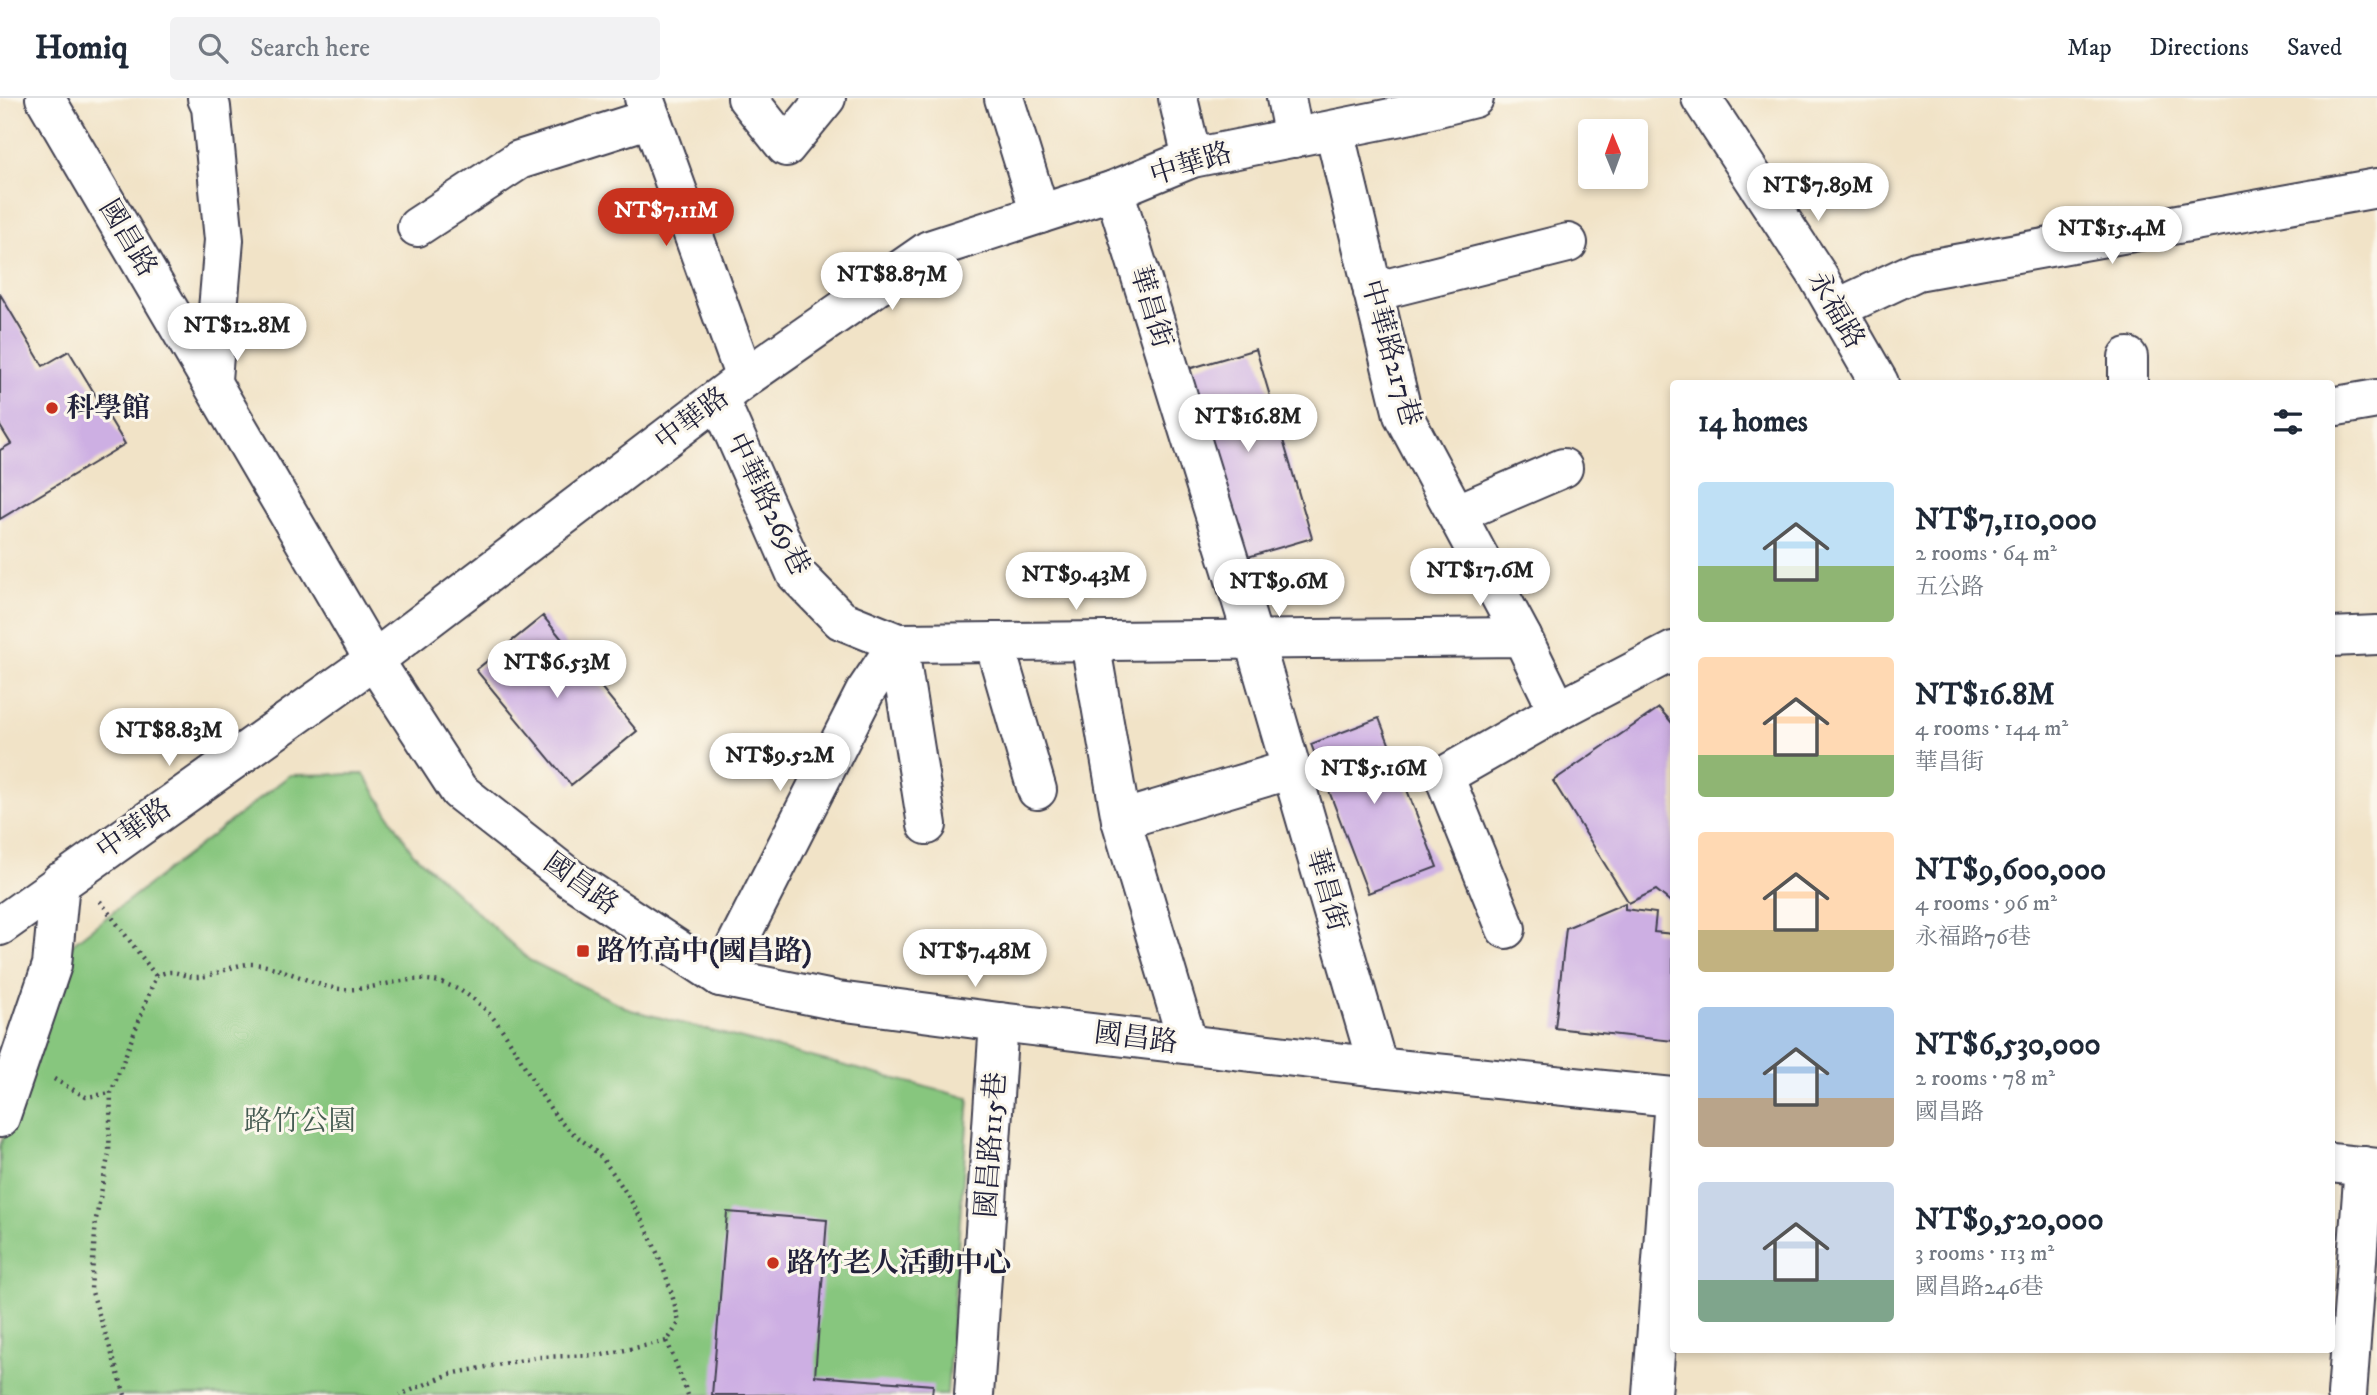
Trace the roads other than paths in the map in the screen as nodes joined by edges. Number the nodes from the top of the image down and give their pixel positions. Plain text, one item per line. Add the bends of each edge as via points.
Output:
1 (45, 98) edge
2 (207, 98) edge
3 (747, 98) edge
4 (826, 98) edge
5 (1004, 98) edge
6 (1178, 98) edge
7 (1286, 98) edge
8 (1474, 98) edge
9 (1700, 98) edge
10 (1410, 106) edge
11 (647, 108) edge
12 (1335, 130) junction
13 (1294, 138) junction
14 (1192, 158) junction
15 (2377, 188) edge
16 (1114, 190) junction
17 (1040, 214) junction
18 (417, 227) dead end
19 (1568, 243) dead end
20 (1373, 292) junction
21 (1836, 309) junction
22 (212, 379) junction
23 (1877, 380) edge
24 (732, 389) junction
25 (2377, 399) edge
26 (2335, 406) edge
27 (1563, 468) dead end
28 (1456, 514) junction
29 (2377, 635) edge
30 (1522, 637) junction
31 (2335, 637) edge
32 (1254, 640) junction
33 (994, 642) junction
34 (1090, 642) junction
35 (898, 643) junction
36 (1670, 653) edge
37 (374, 660) junction
38 (1558, 711) junction
39 (1292, 769) junction
40 (1037, 790) dead end
41 (1121, 820) junction
42 (927, 825) dead end
43 (69, 876) junction
44 (0, 926) edge
45 (1506, 929) dead end
46 (720, 977) junction
47 (999, 1022) junction
48 (1188, 1044) junction
49 (1378, 1067) junction
50 (1670, 1097) edge
51 (0, 1118) edge
52 (1670, 1153) edge
53 (2357, 1166) edge
54 (974, 1395) edge
55 (1652, 1395) edge
56 (2347, 1395) edge

1 - 22 street, 國昌路
2 - 22 street via 224,240
3 - 4 street via 786,147
5 - 17 street
6 - 14 street
7 - 13 street
8 - 10 street, 中華路
9 - 21 street, 永福路
10 - 12 street, 中華路
11 - 18 street via 519,160
11 - 24 street, 中華路269巷
12 - 13 street, 中華路
12 - 20 street, 中華路217巷
13 - 14 street, 中華路
14 - 16 street, 中華路
15 - 21 street via 1917,271
16 - 17 street, 中華路
16 - 32 street, 華昌街
17 - 24 street, 中華路 via 929,250
19 - 20 street
20 - 28 street, 中華路217巷 via 1403,415
21 - 23 street, 永福路
22 - 37 street, 國昌路
24 - 35 street, 中華路269巷 via 796,574 841,620
24 - 37 street, 中華路
25 - 26 street
27 - 28 street
28 - 30 street, 中華路217巷
29 - 31 street
30 - 32 street
30 - 38 street, 中華路217巷
32 - 34 street
32 - 39 street, 華昌街
33 - 34 street
33 - 35 street
33 - 40 street
34 - 41 street
35 - 42 street
35 - 46 street via 865,692
36 - 38 street
37 - 43 street, 中華路
37 - 46 street, 國昌路 via 459,791 571,879
38 - 45 street via 1444,776
39 - 41 street
39 - 49 street, 華昌街
41 - 48 street
43 - 44 street, 中華路
43 - 51 street via 52,965
46 - 47 street, 國昌路 via 838,1001
47 - 48 street, 國昌路
47 - 54 street, 國昌路115巷
48 - 49 street, 國昌路
49 - 50 street, 國昌路
52 - 55 street
53 - 56 street

